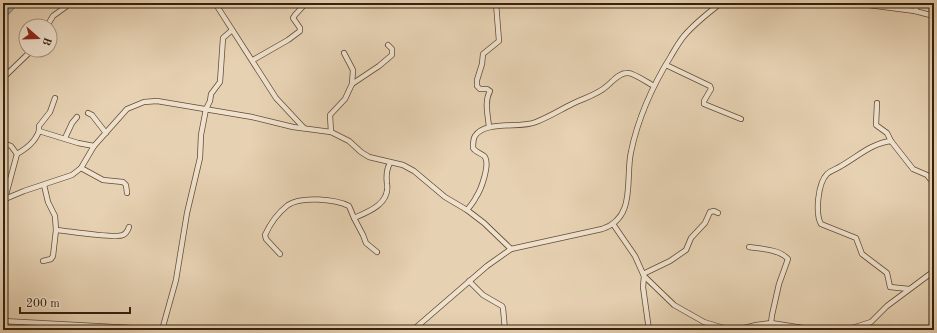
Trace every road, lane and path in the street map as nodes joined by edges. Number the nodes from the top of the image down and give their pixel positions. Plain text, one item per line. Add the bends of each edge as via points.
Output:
1 (71, 3) edge
2 (215, 3) edge
3 (306, 3) edge
4 (496, 3) edge
5 (721, 3) edge
6 (853, 3) edge
7 (918, 3) edge
8 (915, 11) junction
9 (934, 16) edge
10 (52, 18) edge
11 (232, 30) junction
12 (388, 45) dead end
13 (344, 53) dead end
14 (24, 58) edge
15 (253, 60) junction
16 (666, 65) junction
17 (3, 78) edge
18 (352, 84) junction
19 (654, 86) junction
20 (56, 98) dead end
21 (876, 102) dead end
22 (206, 109) junction
23 (88, 113) dead end
24 (77, 117) dead end
25 (741, 119) dead end
26 (489, 127) junction
27 (304, 128) junction
28 (39, 131) junction
29 (331, 132) junction
30 (106, 133) junction
31 (65, 138) junction
32 (891, 141) junction
33 (3, 143) edge
34 (94, 146) junction
35 (17, 154) junction
36 (390, 162) junction
37 (81, 168) junction
38 (934, 179) edge
39 (44, 185) junction
40 (127, 193) dead end
41 (5, 199) junction
42 (3, 206) edge
43 (466, 210) junction
44 (718, 214) dead end
45 (354, 218) junction
46 (613, 224) junction
47 (129, 227) dead end
48 (56, 230) junction
49 (749, 247) dead end
50 (511, 249) junction
51 (377, 252) dead end
52 (280, 254) dead end
53 (43, 261) dead end
54 (934, 271) edge
55 (643, 275) junction
56 (469, 281) junction
57 (909, 289) junction
58 (3, 321) edge
59 (771, 323) junction
60 (864, 324) junction
61 (794, 328) edge
62 (160, 330) edge
63 (169, 330) edge
64 (413, 330) edge
65 (505, 330) edge
66 (649, 330) edge
67 (730, 330) edge
68 (737, 330) edge
69 (816, 330) edge
70 (846, 330) edge
71 (866, 330) edge

1 - 10 street
2 - 11 street
3 - 15 street via 293,18 300,31 283,44
4 - 26 street via 499,42 483,54 477,80 480,89 490,91 486,104
5 - 16 street via 684,36
6 - 8 street
7 - 8 street
8 - 9 street
11 - 15 street
11 - 22 street via 223,38 220,82
12 - 18 street via 392,49 392,55
13 - 18 street via 353,70
14 - 17 street
15 - 27 street via 276,98
16 - 19 street
16 - 25 street via 710,86 704,104
18 - 29 street via 345,100 330,115
19 - 26 street via 631,73 626,73 589,98 575,102 534,123
19 - 46 street via 631,151 626,205
20 - 28 street via 50,112 39,126
21 - 32 street via 876,125 887,133
22 - 27 street
22 - 30 street via 157,101 144,102 127,108
22 - 62 street via 200,158 187,213 176,280
23 - 30 street
24 - 31 street
26 - 43 street via 474,139 473,148 486,158 485,170 476,198
27 - 29 street
28 - 31 street
28 - 35 street via 30,145
29 - 36 street via 349,141 369,157
30 - 34 street
31 - 34 street
32 - 38 street via 913,169
32 - 57 street via 874,145 828,174 819,190 819,220 824,226 856,238 862,254 887,273 890,288
33 - 35 street
34 - 37 street
35 - 41 street
36 - 43 street via 414,171 445,197
36 - 45 street via 383,200
37 - 39 street via 67,178
37 - 40 street via 103,180 123,182
39 - 41 street
39 - 48 street via 55,216
41 - 42 street
43 - 50 street via 496,233
44 - 55 street via 710,212 681,254
45 - 51 street via 366,243
45 - 52 street via 349,206 339,202 316,200 291,204 280,213 266,234 266,239
46 - 50 street via 602,229
46 - 55 street via 635,256
47 - 48 street via 121,236
48 - 53 street via 53,256
49 - 59 street via 771,251 788,259
50 - 56 street
54 - 57 street
55 - 66 street
55 - 67 street via 678,308 704,322
56 - 64 street
56 - 65 street via 483,295 502,306
57 - 60 street via 875,318
58 - 62 street
59 - 61 street
59 - 68 street
60 - 70 street
60 - 71 street
61 - 69 street
62 - 63 street

